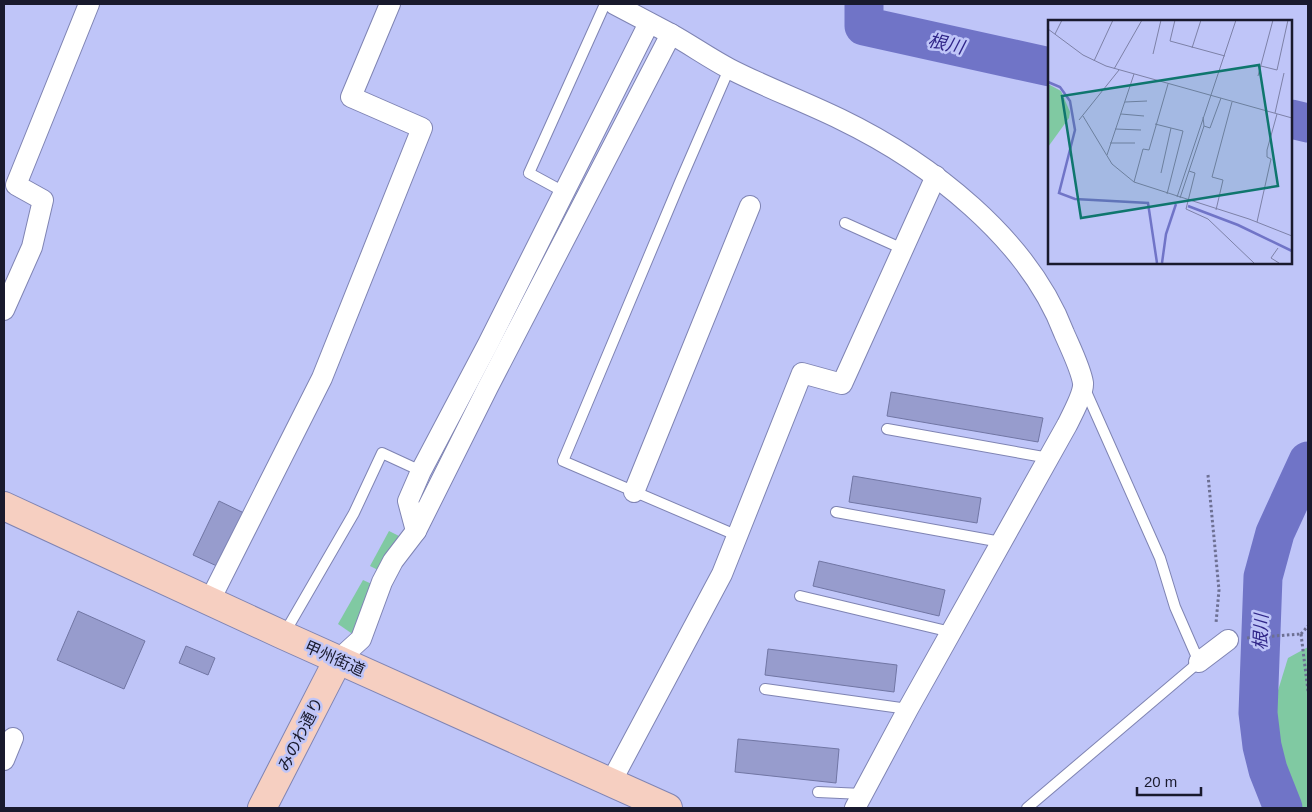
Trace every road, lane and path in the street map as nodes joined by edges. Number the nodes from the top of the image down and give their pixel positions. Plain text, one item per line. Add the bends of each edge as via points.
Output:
1 (89, 4) edge
2 (390, 4) edge
3 (605, 4) edge
4 (614, 4) edge
5 (649, 23) junction
6 (671, 34) junction
7 (730, 69) junction
8 (936, 176) junction
9 (564, 192) junction
10 (750, 206) dead end
11 (845, 223) dead end
12 (902, 249) junction
13 (4, 310) edge
14 (488, 344) junction
15 (506, 353) junction
16 (1083, 384) junction
17 (887, 429) dead end
18 (1049, 458) junction
19 (421, 470) junction
20 (1208, 474) dead end
21 (634, 492) junction
22 (4, 506) edge
23 (836, 512) dead end
24 (416, 531) junction
25 (738, 536) junction
26 (1001, 542) junction
27 (800, 596) dead end
28 (210, 600) junction
29 (1308, 626) edge
30 (951, 632) junction
31 (1301, 634) junction
32 (283, 635) junction
33 (1228, 642) junction
34 (338, 660) junction
35 (1199, 662) junction
36 (765, 689) dead end
37 (1308, 690) edge
38 (908, 709) junction
39 (14, 738) dead end
40 (4, 760) edge
41 (611, 782) junction
42 (818, 792) dead end
43 (859, 801) edge
44 (262, 808) edge
45 (668, 808) edge
46 (1027, 808) edge

1 - 13 street via 16,185 43,200 32,247
2 - 28 street via 351,97 422,128 322,378
3 - 9 lane via 529,173
4 - 5 street
5 - 6 street
5 - 9 street
6 - 7 street
6 - 15 street
7 - 8 street via 840,119
7 - 21 lane via 563,461
8 - 12 street
8 - 16 street via 1006,239 1034,275 1057,315
9 - 14 street
10 - 21 street
11 - 12 lane
12 - 25 street via 842,384 802,373
14 - 15 street
14 - 19 street
15 - 24 street
16 - 18 street via 1076,408
16 - 35 lane via 1157,551 1175,607
17 - 18 lane
18 - 26 street
19 - 24 street via 408,501
19 - 32 lane via 382,453 354,513
20 - 33 path via 1219,590 1216,625
21 - 25 lane
22 - 28 main road, 甲州街道
23 - 26 lane
24 - 34 street via 382,582 361,639
25 - 41 street via 722,574
26 - 30 street
27 - 30 lane
28 - 32 main road, 甲州街道
29 - 31 path
30 - 38 street
31 - 33 path
31 - 37 path
32 - 34 main road, 甲州街道
33 - 35 street
34 - 41 main road, 甲州街道
34 - 44 main road, みのわ通り
35 - 46 lane
36 - 38 lane
38 - 43 street
39 - 40 street
41 - 45 main road, 甲州街道
42 - 43 lane

